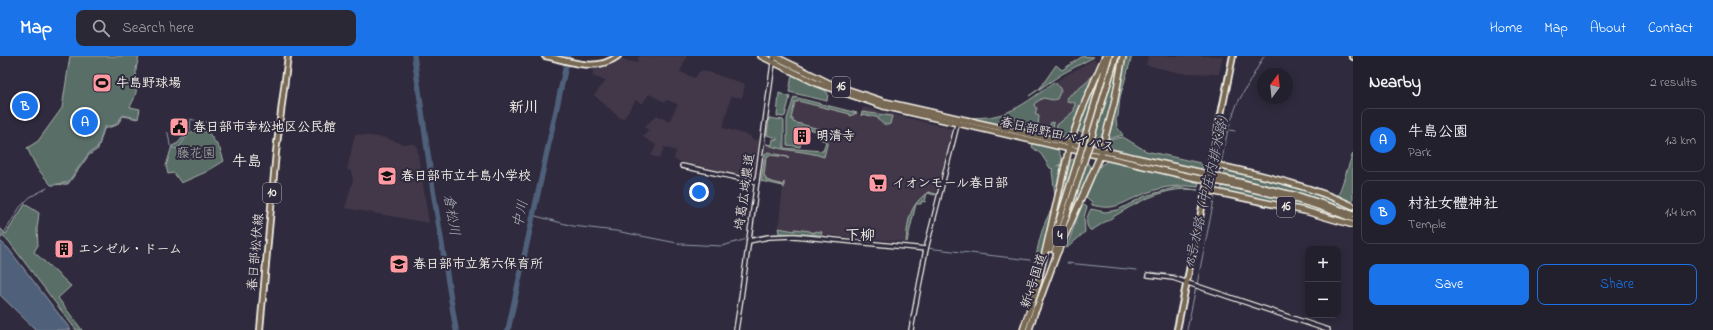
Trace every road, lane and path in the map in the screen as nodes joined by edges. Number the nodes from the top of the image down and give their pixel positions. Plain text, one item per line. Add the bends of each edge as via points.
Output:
1 (288, 56) edge
2 (545, 56) edge
3 (618, 56) edge
4 (761, 56) edge
5 (1105, 56) edge
6 (1109, 56) edge
7 (1116, 56) edge
8 (1123, 56) edge
9 (1233, 56) edge
10 (774, 58) edge
11 (958, 121) junction
12 (1069, 146) junction
13 (1100, 153) junction
14 (1212, 164) junction
15 (682, 166) dead end
16 (1226, 181) junction
17 (757, 182) junction
18 (1206, 190) junction
19 (1353, 206) edge
20 (1353, 214) edge
21 (1353, 219) edge
22 (1353, 225) edge
23 (749, 241) junction
24 (926, 249) junction
25 (1148, 275) dead end
26 (1184, 282) junction
27 (1038, 283) junction
28 (1036, 310) junction
29 (260, 330) edge
30 (736, 330) edge
31 (911, 330) edge
32 (1023, 330) edge
33 (1029, 330) edge
34 (1177, 330) edge
35 (1328, 330) edge

1 - 29 main road, 春日部松伏線 / 10
2 - 3 main road via 591,66 600,65
4 - 10 highway, 春日部野田バイパス / 16
5 - 12 highway
6 - 27 highway, 新4号国道 / 4, bridge
7 - 28 highway, 新4号国道 / 4, bridge
8 - 13 highway via 1114,104
9 - 14 main road
10 - 11 highway, 春日部野田バイパス / 16 via 831,84 865,96
10 - 17 street, 埼葛広域農道
11 - 12 highway, 春日部野田バイパス / 16
11 - 24 street
12 - 13 highway, 春日部野田バイパス / 16
12 - 27 highway
13 - 16 highway, 春日部野田バイパス / 16, bridge via 1199,172
13 - 16 highway, 春日部野田バイパス / 16, bridge via 1196,178
13 - 28 highway
14 - 18 main road
14 - 19 highway, 16 via 1307,188
15 - 17 street
16 - 20 highway, 春日部野田バイパス / 16 via 1302,197
16 - 21 highway, 春日部野田バイパス / 16 via 1319,206
17 - 23 street, 埼葛広域農道
18 - 22 highway, 16 via 1305,211
18 - 26 main road
23 - 24 street via 769,236 790,236
23 - 30 street, 埼葛広域農道
24 - 31 street
25 - 26 street
26 - 34 main road
26 - 35 street
27 - 32 highway, 新4号国道 / 4
28 - 33 highway, 新4号国道 / 4

